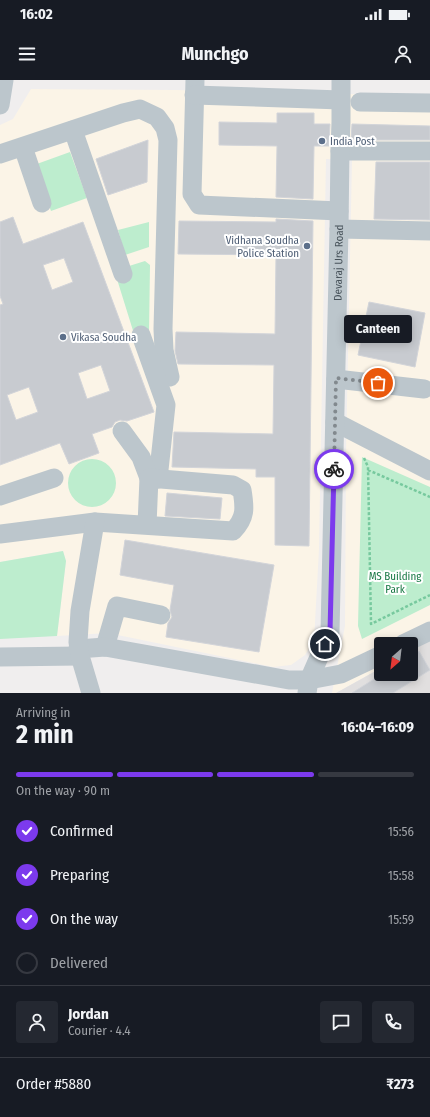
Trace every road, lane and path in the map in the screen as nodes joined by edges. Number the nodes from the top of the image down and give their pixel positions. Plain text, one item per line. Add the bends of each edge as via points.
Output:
1 (4, 80) edge
2 (341, 80) edge
3 (195, 88) edge
4 (341, 100) junction
5 (360, 102) dead end
6 (430, 103) edge
7 (0, 105) edge
8 (73, 130) junction
9 (23, 147) junction
10 (340, 151) junction
11 (430, 151) edge
12 (0, 154) edge
13 (42, 203) dead end
14 (339, 220) junction
15 (430, 231) edge
16 (123, 274) dead end
17 (141, 335) dead end
18 (170, 377) dead end
19 (336, 378) junction
20 (424, 389) dead end
21 (335, 422) junction
22 (122, 432) dead end
23 (364, 458) dead end
24 (368, 470) junction
25 (430, 471) edge
26 (54, 478) dead end
27 (154, 479) junction
28 (0, 496) edge
29 (430, 497) edge
30 (95, 522) junction
31 (147, 525) junction
32 (0, 534) edge
33 (430, 595) edge
34 (161, 615) dead end
35 (430, 631) edge
36 (418, 637) edge
37 (106, 647) junction
38 (79, 653) junction
39 (0, 656) edge
40 (374, 658) edge
41 (308, 687) edge
42 (91, 693) edge
43 (295, 693) edge

1 - 7 street
2 - 4 street, Devaraj Urs Road
3 - 4 street
3 - 14 street via 192,194 199,205
4 - 10 street, Devaraj Urs Road
5 - 6 street
8 - 9 street
8 - 16 street
8 - 18 street via 140,109 157,117 165,128 168,140 162,329
9 - 12 street
9 - 13 street
10 - 11 street
10 - 14 street, Devaraj Urs Road
14 - 15 street
14 - 19 street, Devaraj Urs Road
17 - 27 street via 166,405
19 - 20 street
19 - 21 street, Devaraj Urs Road
21 - 25 street
21 - 41 street, Devaraj Urs Road via 330,632
22 - 27 street
23 - 24 path
24 - 29 path
24 - 33 path via 371,624
26 - 28 street
27 - 31 street
27 - 31 street via 233,485 242,490 244,506 241,523 233,532
30 - 31 street
30 - 32 street
30 - 38 street via 80,611
34 - 37 street via 117,606
35 - 36 street
37 - 38 street
37 - 41 street via 281,679
38 - 39 street
38 - 42 street
40 - 41 street
41 - 43 street, Devaraj Urs Road

